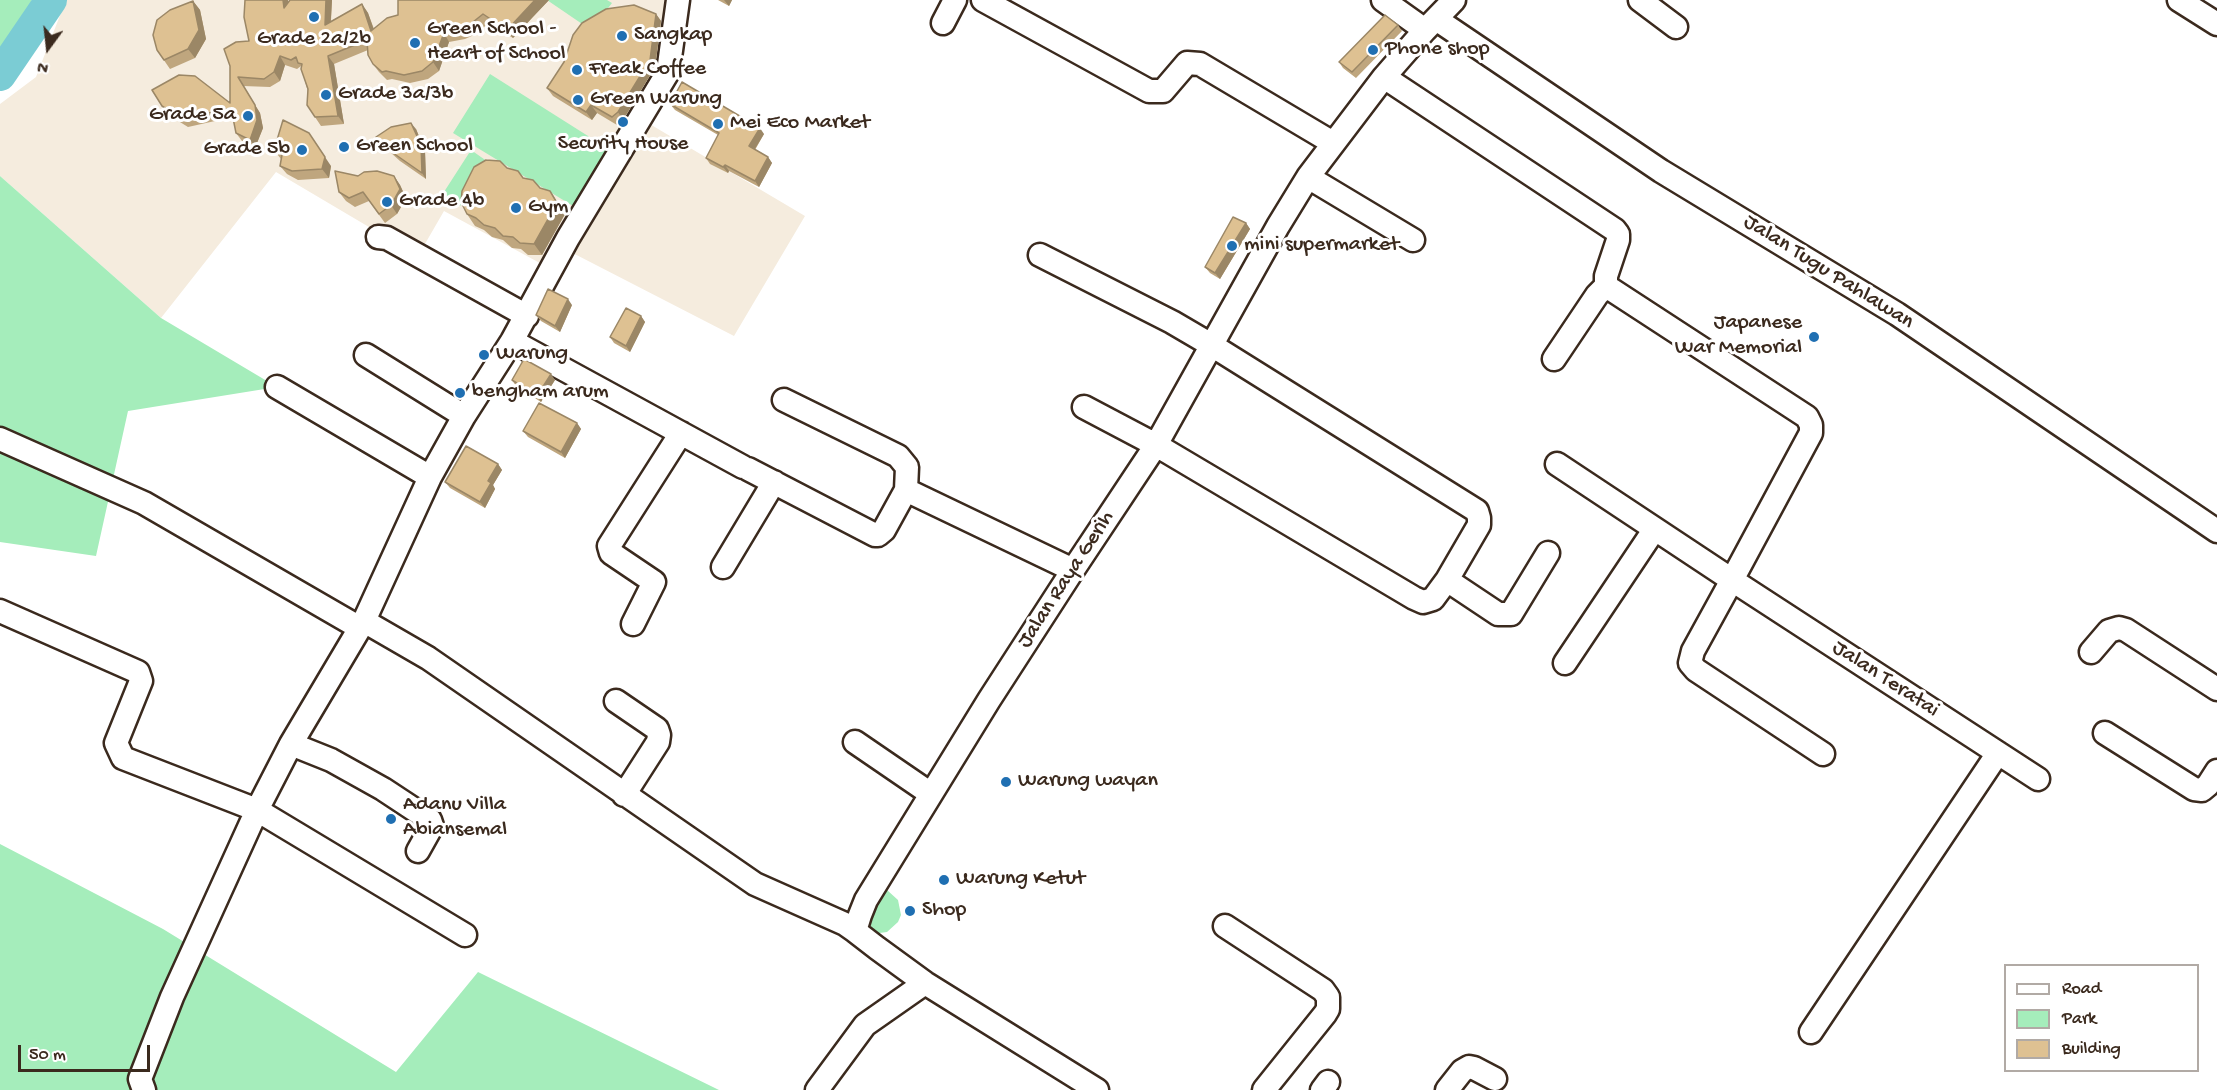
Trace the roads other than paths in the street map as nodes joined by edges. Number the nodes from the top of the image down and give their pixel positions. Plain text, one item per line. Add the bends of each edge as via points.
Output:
1 (678, 0) edge
2 (954, 0) edge
3 (983, 0) edge
4 (1383, 0) edge
5 (1455, 0) edge
6 (1640, 0) edge
7 (2180, 0) edge
8 (2214, 15) edge
9 (943, 23) dead end
10 (1430, 24) junction
11 (1676, 27) dead end
12 (1384, 76) junction
13 (1333, 143) junction
14 (1308, 177) junction
15 (378, 237) dead end
16 (1413, 240) dead end
17 (1040, 255) dead end
18 (1606, 286) junction
19 (526, 316) junction
20 (512, 341) junction
21 (1213, 346) junction
22 (366, 355) dead end
23 (1554, 359) dead end
24 (277, 387) dead end
25 (784, 400) dead end
26 (1083, 407) dead end
27 (464, 416) junction
28 (681, 433) junction
29 (0, 439) edge
30 (1156, 445) junction
31 (1557, 464) dead end
32 (430, 477) junction
33 (774, 482) junction
34 (906, 490) junction
35 (1654, 530) junction
36 (2217, 531) edge
37 (1548, 553) dead end
38 (723, 567) dead end
39 (1073, 570) junction
40 (1447, 580) junction
41 (1732, 580) junction
42 (0, 611) edge
43 (362, 624) junction
44 (633, 624) dead end
45 (2091, 652) dead end
46 (1565, 663) dead end
47 (2217, 689) edge
48 (616, 701) dead end
49 (2105, 733) dead end
50 (855, 742) dead end
51 (291, 744) junction
52 (1998, 753) junction
53 (1823, 754) dead end
54 (2217, 771) edge
55 (2038, 779) dead end
56 (931, 794) junction
57 (624, 795) junction
58 (257, 810) junction
59 (418, 851) dead end
60 (1225, 926) dead end
61 (855, 931) junction
62 (465, 935) dead end
63 (925, 983) junction
64 (1811, 1032) dead end
65 (1495, 1079) dead end
66 (144, 1090) edge
67 (817, 1090) edge
68 (1097, 1090) edge
69 (1264, 1090) edge
70 (1447, 1090) edge

1 - 19 street via 668,72
2 - 9 street
3 - 13 street via 1149,91 1163,91 1187,63 1200,64
4 - 10 street, Jalan Tugu Pahlawan
5 - 10 street, Jalan Raya Gerih
6 - 11 street
7 - 8 street
10 - 12 street, Jalan Raya Gerih
10 - 36 street, Jalan Tugu Pahlawan via 1661,171 1897,314
12 - 13 street, Jalan Raya Gerih
12 - 18 street via 1615,230 1618,240
13 - 14 street, Jalan Raya Gerih
14 - 16 street
14 - 21 street, Jalan Raya Gerih
15 - 19 street via 387,238
17 - 21 street
18 - 23 street
18 - 41 street via 1807,417 1811,425 1811,433
19 - 20 street
20 - 27 street
20 - 28 street
21 - 30 street, Jalan Raya Gerih
21 - 40 street via 1477,511 1479,525
22 - 27 street
24 - 32 street
25 - 34 street via 898,456 907,468
26 - 30 street
27 - 32 street
28 - 33 street
28 - 44 street via 609,546 611,553 654,582
29 - 43 street via 144,503
30 - 39 street, Jalan Raya Gerih
30 - 40 street via 1414,598 1423,602 1433,599
31 - 35 street, Jalan Teratai
32 - 43 street
33 - 34 street via 878,535
33 - 38 street
34 - 39 street
35 - 41 street, Jalan Teratai
35 - 46 street
37 - 40 street via 1511,614 1498,614
39 - 56 street, Jalan Raya Gerih
41 - 52 street, Jalan Teratai
41 - 53 street via 1690,663
42 - 58 street via 138,672 141,681 116,743 123,758
43 - 51 street
43 - 57 street via 428,658
45 - 47 street via 2109,631 2126,630
48 - 57 street via 657,729 659,735
49 - 54 street via 2194,789 2202,790
50 - 56 street
51 - 58 street
51 - 59 street via 341,766 430,820 432,825
52 - 55 street, Jalan Teratai
52 - 64 street
56 - 61 street, Jalan Raya Gerih via 866,900
57 - 61 street via 755,884
58 - 62 street
58 - 66 street via 172,997 140,1079
60 - 69 street via 1328,996 1325,1014
61 - 63 street
63 - 67 street via 865,1025
63 - 68 street
65 - 70 street via 1469,1067

